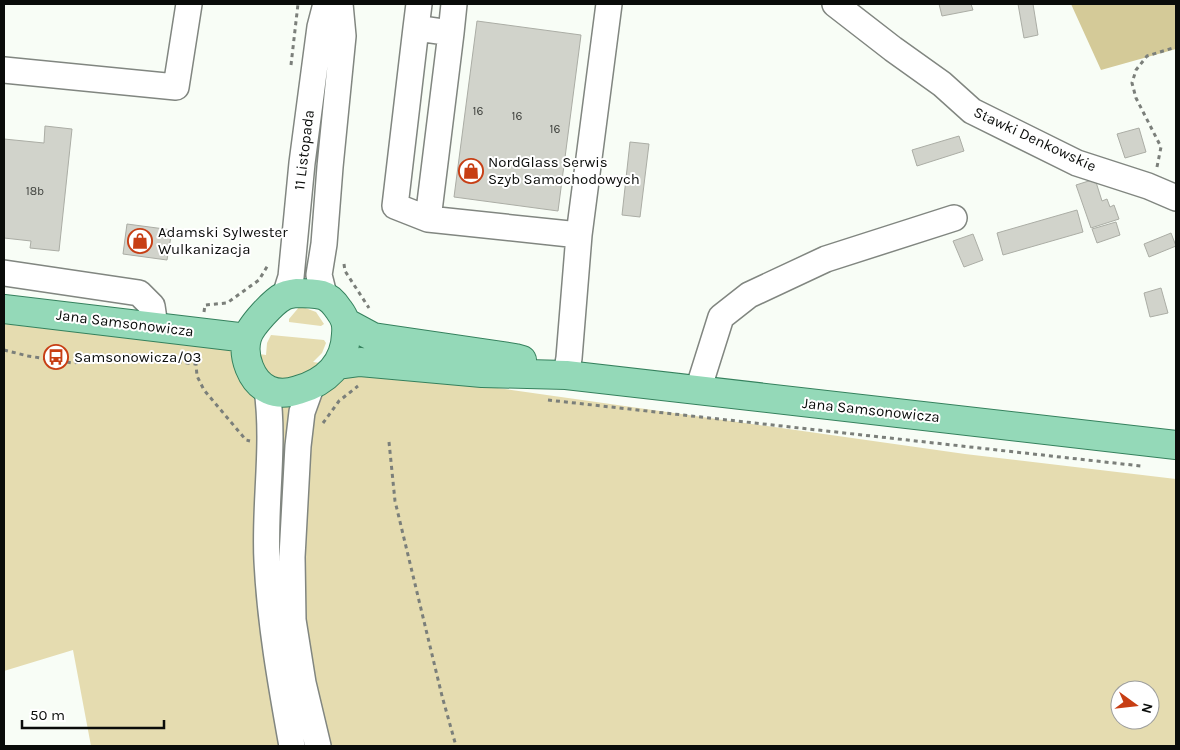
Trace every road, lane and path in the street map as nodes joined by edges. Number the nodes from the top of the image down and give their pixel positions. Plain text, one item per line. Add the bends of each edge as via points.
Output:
1 (189, 4) edge
2 (326, 4) edge
3 (340, 4) edge
4 (419, 4) edge
5 (454, 4) edge
6 (608, 4) edge
7 (835, 4) edge
8 (416, 28) junction
9 (451, 33) junction
10 (1176, 47) edge
11 (4, 70) edge
12 (1148, 186) junction
13 (1176, 198) edge
14 (954, 218) dead end
15 (428, 219) junction
16 (578, 235) junction
17 (269, 259) dead end
18 (344, 263) dead end
19 (4, 273) edge
20 (324, 295) junction
21 (285, 296) junction
22 (369, 308) dead end
23 (4, 309) edge
24 (347, 323) junction
25 (155, 326) junction
26 (201, 332) junction
27 (247, 338) junction
28 (4, 350) edge
29 (196, 364) junction
30 (338, 365) junction
31 (566, 376) junction
32 (359, 385) dead end
33 (311, 387) junction
34 (267, 389) junction
35 (698, 390) junction
36 (542, 399) dead end
37 (322, 432) dead end
38 (389, 442) dead end
39 (269, 443) junction
40 (1176, 445) edge
41 (1146, 467) dead end
42 (292, 746) edge
43 (318, 746) edge
44 (456, 746) edge

1 - 11 street via 176,87
2 - 21 street, 11 Listopada via 302,163 291,276
3 - 20 street, 11 Listopada via 343,36 319,276
4 - 8 street
5 - 9 street
6 - 16 street
7 - 12 street, Stawki Denkowskie via 942,84 972,111 1077,163
8 - 9 street
8 - 15 street via 396,206
9 - 15 street
10 - 12 path via 1146,56 1132,83 1136,98 1161,147 1157,168
12 - 13 street, Stawki Denkowskie
14 - 35 street via 826,258 750,295 721,317
15 - 16 street
16 - 31 street
17 - 26 path via 268,268 259,280 226,302 204,305
18 - 22 path via 345,271
19 - 25 street via 139,293 152,306
20 - 21 main road via 307,292
20 - 24 main road via 333,302
21 - 27 main road via 258,319
23 - 25 main road, Jana Samsonowicza
24 - 30 main road via 346,342
24 - 31 main road, Jana Samsonowicza via 373,337 515,358
25 - 26 main road, Jana Samsonowicza
26 - 27 main road, Jana Samsonowicza
26 - 29 path
27 - 34 main road via 247,361 253,377
28 - 29 path via 73,363 124,355
29 - 39 path via 197,376 204,390 246,440
30 - 31 main road, Jana Samsonowicza via 360,362 482,373
30 - 33 main road
31 - 35 main road, Jana Samsonowicza
32 - 37 path via 338,401 323,423
33 - 34 main road via 278,393
33 - 43 street via 302,412 298,446 292,557 293,620 303,684
34 - 39 street
35 - 40 main road, Jana Samsonowicza
36 - 41 path
38 - 44 path via 395,501
39 - 42 street via 267,560 272,622

